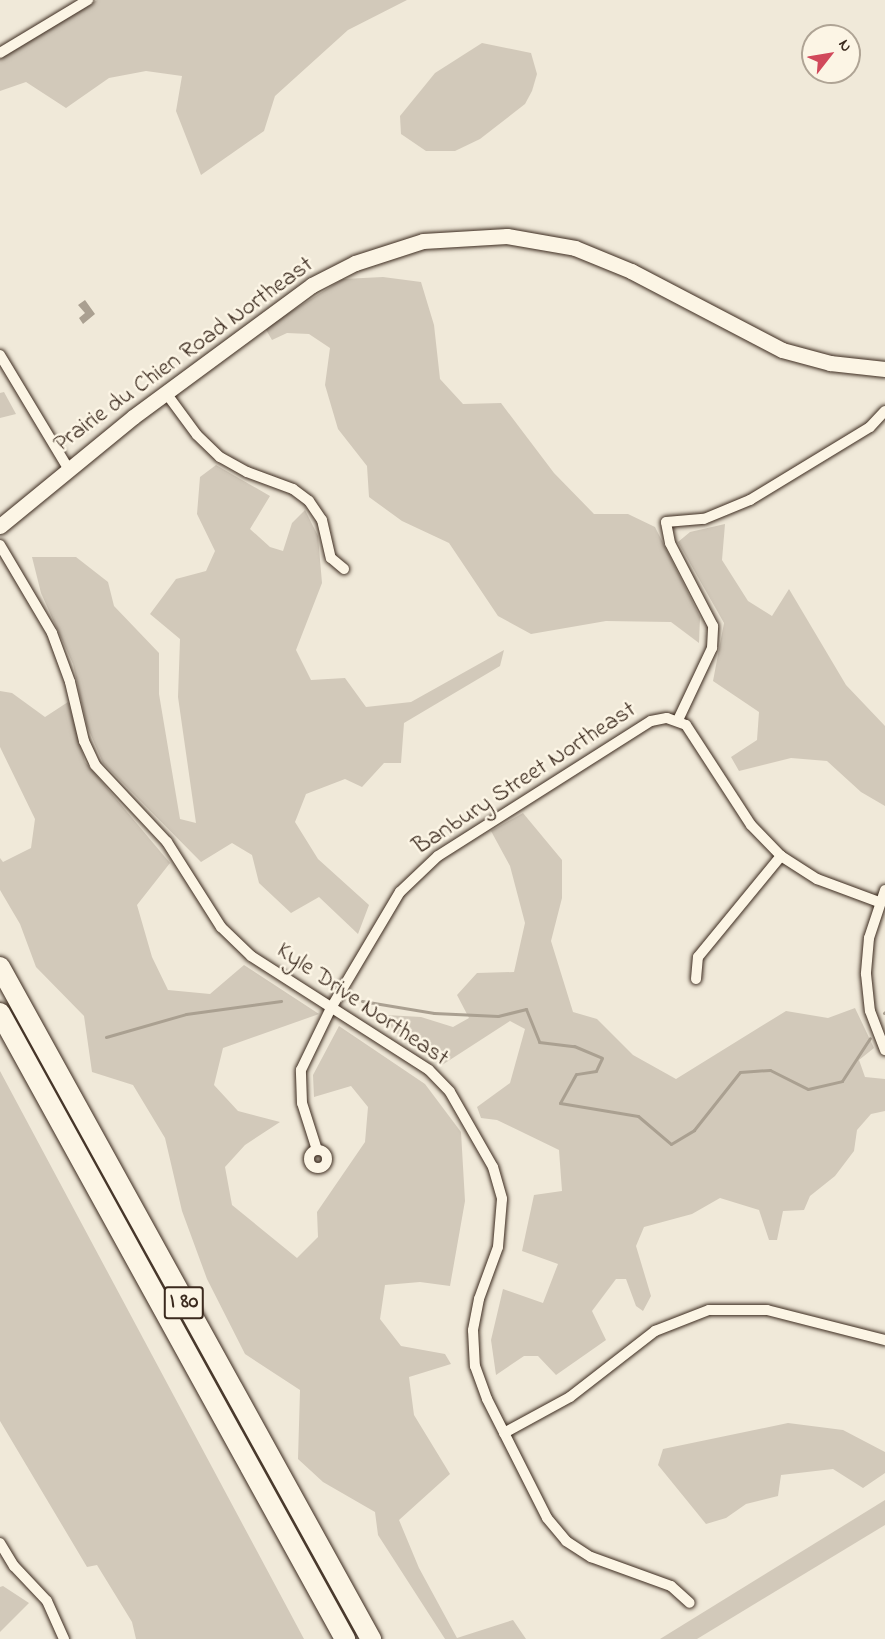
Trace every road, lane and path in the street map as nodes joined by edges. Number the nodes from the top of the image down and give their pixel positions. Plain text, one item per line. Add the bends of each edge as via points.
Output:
1 (88, 0) edge
2 (0, 53) edge
3 (0, 355) edge
4 (885, 369) edge
5 (166, 393) junction
6 (885, 411) edge
7 (68, 468) junction
8 (0, 526) edge
9 (0, 545) edge
10 (344, 569) dead end
11 (678, 720) junction
12 (781, 856) junction
13 (885, 890) edge
14 (879, 902) junction
15 (0, 967) edge
16 (696, 978) dead end
17 (331, 1008) junction
18 (0, 1013) edge
19 (885, 1050) edge
20 (316, 1150) dead end
21 (885, 1340) edge
22 (504, 1433) junction
23 (0, 1543) edge
24 (690, 1603) dead end
25 (64, 1639) edge
26 (345, 1639) edge
27 (371, 1639) edge

1 - 2 street
3 - 7 street
4 - 5 street, Prairie du Chien Road Northeast via 830,363 782,350 632,271 575,248 526,238 469,235 405,245 325,278
5 - 7 street, Prairie du Chien Road Northeast
5 - 10 street via 197,435 220,457 292,489 309,501 322,520 331,558
6 - 11 street via 870,427 750,500 704,519 666,522 670,543 713,626 712,648
7 - 8 street, Prairie du Chien Road Northeast
9 - 17 street, Kyle Drive Northeast via 52,633 95,765 166,842 233,940
11 - 12 street via 692,732 751,825
11 - 17 street, Banbury Street Northeast via 651,721 424,866 390,906
12 - 14 street via 817,879
12 - 16 street via 698,957
13 - 14 street
14 - 19 street via 869,938 866,974 870,1011
15 - 27 highway, I 80
17 - 20 street, Banbury Street Northeast via 305,1059 300,1081 302,1103
17 - 22 street, Kyle Drive Northeast via 429,1070 450,1092 493,1167 502,1199 502,1230 477,1307 473,1347 480,1384
18 - 26 highway, I 80
21 - 22 street via 767,1310 709,1310 654,1331 570,1397
22 - 24 street, Kyle Drive Northeast via 548,1518 566,1541 591,1557 671,1586
23 - 25 street via 14,1566 47,1601

